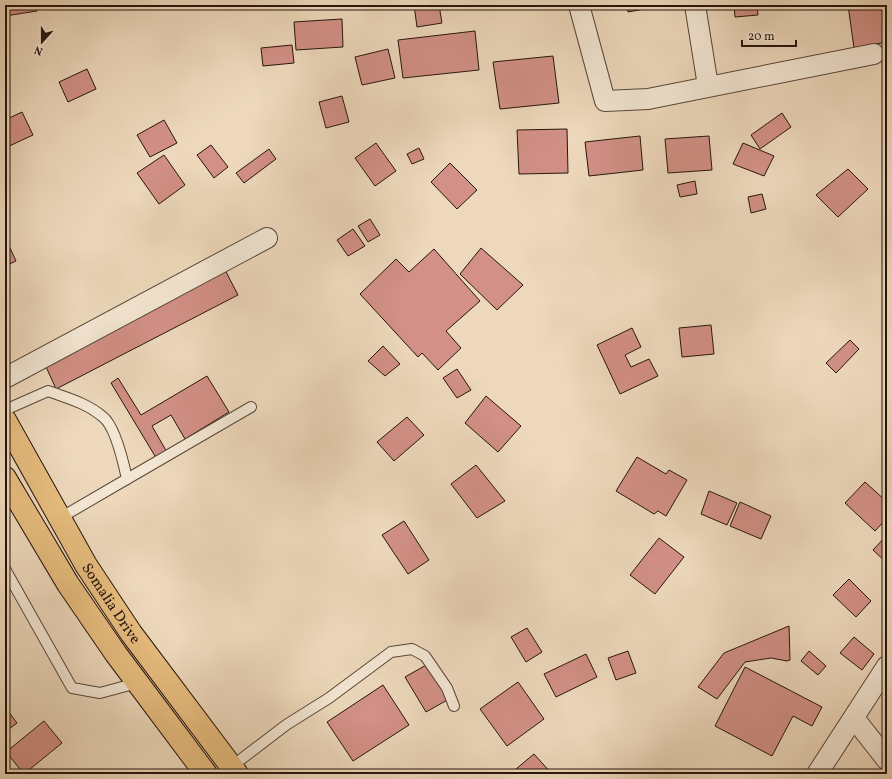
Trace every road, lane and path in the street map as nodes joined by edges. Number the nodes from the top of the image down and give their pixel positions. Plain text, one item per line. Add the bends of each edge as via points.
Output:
1 (579, 5) edge
2 (695, 5) edge
3 (874, 54) dead end
4 (708, 86) junction
5 (267, 238) dead end
6 (5, 378) edge
7 (251, 407) dead end
8 (5, 410) edge
9 (5, 420) edge
10 (5, 478) edge
11 (127, 479) junction
12 (60, 518) junction
13 (5, 569) edge
14 (887, 666) edge
15 (137, 683) junction
16 (454, 706) dead end
17 (854, 718) junction
18 (887, 760) edge
19 (234, 770) edge
20 (206, 774) edge
21 (816, 774) edge

1 - 4 street via 605,101 648,99
2 - 4 street
3 - 4 street
5 - 6 street
7 - 11 lane
8 - 11 lane via 48,392 81,403 105,418 122,452
9 - 12 main road, Somalia Drive
10 - 15 main road, Somalia Drive via 68,584
11 - 12 lane
12 - 19 main road, Somalia Drive via 86,565 131,633
13 - 15 lane via 72,688 100,693
14 - 17 street
15 - 20 main road, Somalia Drive
16 - 19 lane via 447,688 426,656 412,649 391,652 286,726
17 - 18 street
17 - 21 street

